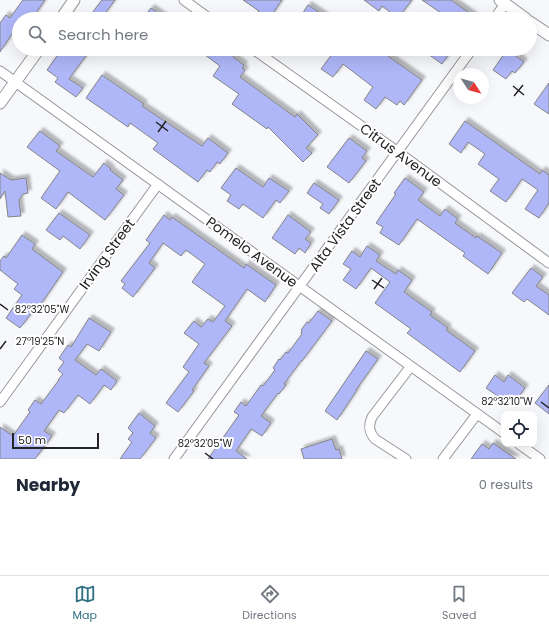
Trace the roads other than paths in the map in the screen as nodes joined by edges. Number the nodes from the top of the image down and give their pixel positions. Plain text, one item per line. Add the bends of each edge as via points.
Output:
1 (74, 0) edge
2 (184, 0) edge
3 (502, 2) edge
4 (66, 12) edge
5 (200, 12) edge
6 (497, 12) edge
7 (516, 12) edge
8 (537, 27) edge
9 (549, 35) edge
10 (34, 56) edge
11 (262, 56) edge
12 (467, 56) edge
13 (0, 71) edge
14 (15, 82) junction
15 (0, 103) edge
16 (398, 152) junction
17 (158, 184) junction
18 (549, 263) edge
19 (300, 286) junction
20 (411, 366) junction
21 (0, 402) edge
22 (477, 414) junction
23 (501, 431) edge
24 (523, 447) edge
25 (174, 459) edge
26 (406, 459) edge
27 (443, 459) edge
28 (540, 459) edge

1 - 4 street
2 - 5 street
3 - 6 street
3 - 7 street
8 - 9 street
10 - 14 street
11 - 16 street, Citrus Avenue
12 - 16 street, Alta Vista Street
13 - 14 street, Pomelo Avenue
14 - 15 street
14 - 17 street, Pomelo Avenue
16 - 18 street, Citrus Avenue
16 - 19 street, Alta Vista Street
17 - 19 street, Pomelo Avenue
17 - 21 street, Irving Street
19 - 20 street, Pomelo Avenue
19 - 25 street, Alta Vista Street
20 - 22 street, Pomelo Avenue
20 - 26 street via 372,417 369,429 375,439
22 - 23 street, Pomelo Avenue
22 - 27 street
24 - 28 street

